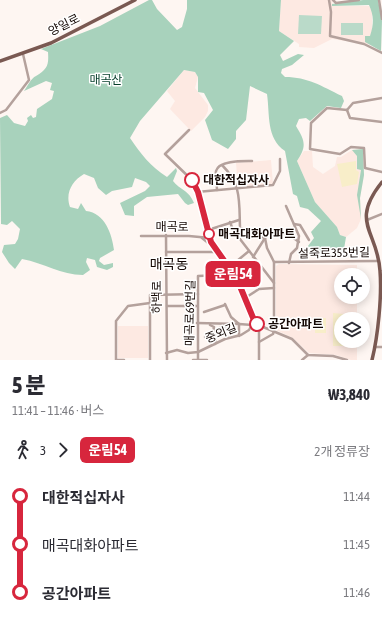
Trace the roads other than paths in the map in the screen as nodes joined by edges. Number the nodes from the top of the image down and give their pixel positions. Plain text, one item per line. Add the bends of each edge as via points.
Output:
1 (135, 0) edge
2 (329, 0) edge
3 (333, 0) edge
4 (353, 0) edge
5 (359, 0) edge
6 (379, 0) edge
7 (343, 1) edge
8 (382, 19) edge
9 (382, 53) edge
10 (23, 54) junction
11 (0, 61) edge
12 (382, 98) edge
13 (347, 110) junction
14 (0, 113) edge
15 (382, 122) edge
16 (189, 130) dead end
17 (280, 159) dead end
18 (252, 161) dead end
19 (222, 165) junction
20 (382, 172) edge
21 (382, 182) edge
22 (238, 188) junction
23 (217, 190) junction
24 (198, 192) junction
25 (286, 206) dead end
26 (382, 214) edge
27 (239, 220) junction
28 (366, 220) junction
29 (230, 222) junction
30 (294, 224) junction
31 (208, 230) junction
32 (280, 234) dead end
33 (166, 235) junction
34 (141, 236) dead end
35 (202, 238) junction
36 (210, 238) junction
37 (265, 238) junction
38 (309, 240) dead end
39 (299, 242) junction
40 (213, 246) junction
41 (249, 251) junction
42 (166, 252) junction
43 (217, 252) junction
44 (254, 257) junction
45 (378, 261) junction
46 (274, 262) junction
47 (289, 263) junction
48 (229, 268) junction
49 (274, 282) junction
50 (381, 283) edge
51 (274, 288) junction
52 (166, 294) junction
53 (198, 294) junction
54 (245, 298) junction
55 (150, 303) junction
56 (166, 306) junction
57 (197, 306) junction
58 (204, 312) dead end
59 (380, 316) edge
60 (254, 320) junction
61 (197, 323) junction
62 (210, 325) dead end
63 (239, 325) junction
64 (252, 325) junction
65 (259, 326) junction
66 (274, 331) junction
67 (215, 334) junction
68 (239, 336) junction
69 (205, 337) dead end
70 (259, 342) junction
71 (215, 344) junction
72 (374, 347) junction
73 (382, 347) edge
74 (198, 352) junction
75 (166, 353) junction
76 (308, 355) junction
77 (124, 360) edge
78 (150, 360) edge
79 (166, 360) edge
80 (193, 360) edge
81 (198, 360) edge
82 (207, 360) edge
83 (259, 360) edge
84 (302, 360) edge
85 (347, 360) edge
86 (372, 360) edge

1 - 10 main road, 양일로 via 51,43
2 - 9 street via 330,36 364,44
3 - 7 street via 336,3
4 - 5 street
4 - 7 street
6 - 8 street
10 - 11 main road, 양일로
10 - 14 street via 29,80 6,110
12 - 13 street via 357,101
13 - 15 street via 350,118
13 - 20 street via 327,108 311,123 310,149 340,154 352,147 364,148 365,168
16 - 24 street, 매곡로 via 165,154 192,180
17 - 22 street via 280,171 273,185
18 - 19 street
19 - 22 street
19 - 23 street via 216,171
21 - 28 main road via 370,199
22 - 23 street
22 - 27 street
23 - 24 street
24 - 31 street, 매곡로
25 - 30 street, 설죽로355번길
26 - 28 street
27 - 29 street
27 - 37 street via 240,228
28 - 45 main road
29 - 31 street
29 - 41 street
30 - 38 street via 300,225
30 - 39 street, 설죽로355번길 via 300,236
31 - 36 street, 매곡로
32 - 39 street via 288,234
33 - 34 street, 매곡로
33 - 35 street, 매곡로
33 - 42 street, 하백로
35 - 36 street, 매곡로
35 - 40 street, 매곡로
36 - 40 street, 매곡로
37 - 44 street
37 - 46 street
39 - 47 street, 설죽로355번길 via 298,248 291,254
40 - 43 street, 매곡로
41 - 44 street
41 - 48 street
42 - 43 street
42 - 52 street, 하백로
43 - 48 street, 매곡로
44 - 49 street
45 - 47 street, 설죽로355번길
45 - 50 main road
46 - 47 street, 설죽로355번길
46 - 49 street
48 - 53 street, 매곡로69번길 via 220,275 198,276
48 - 54 street, 매곡로
49 - 51 street
50 - 59 main road
51 - 54 street via 259,289
51 - 66 street
52 - 53 street
52 - 55 street via 150,294
52 - 56 street, 하백로
53 - 57 street, 매곡로69번길
54 - 60 street, 매곡로
55 - 77 street via 128,306 116,323 116,360
55 - 78 street
56 - 57 street
56 - 75 street, 하백로
57 - 61 street, 매곡로69번길
58 - 63 street via 225,304 231,317
59 - 72 main road
60 - 64 street, 중외길
60 - 65 street, 매곡로
61 - 63 street
61 - 74 street, 매곡로69번길
62 - 67 street via 214,327
63 - 64 street
63 - 67 street via 220,328
63 - 68 street
64 - 68 street, 중외길
65 - 66 street
65 - 70 street
66 - 70 street
66 - 76 street via 292,339
67 - 69 street
67 - 71 street
68 - 71 street, 중외길
70 - 83 street
71 - 74 street, 중외길
72 - 73 street
72 - 86 main road
74 - 75 street, 중외길 via 177,350
74 - 81 street, 매곡로69번길
75 - 79 street, 하백로
76 - 84 street
76 - 85 street via 333,356
80 - 81 street
81 - 82 street

